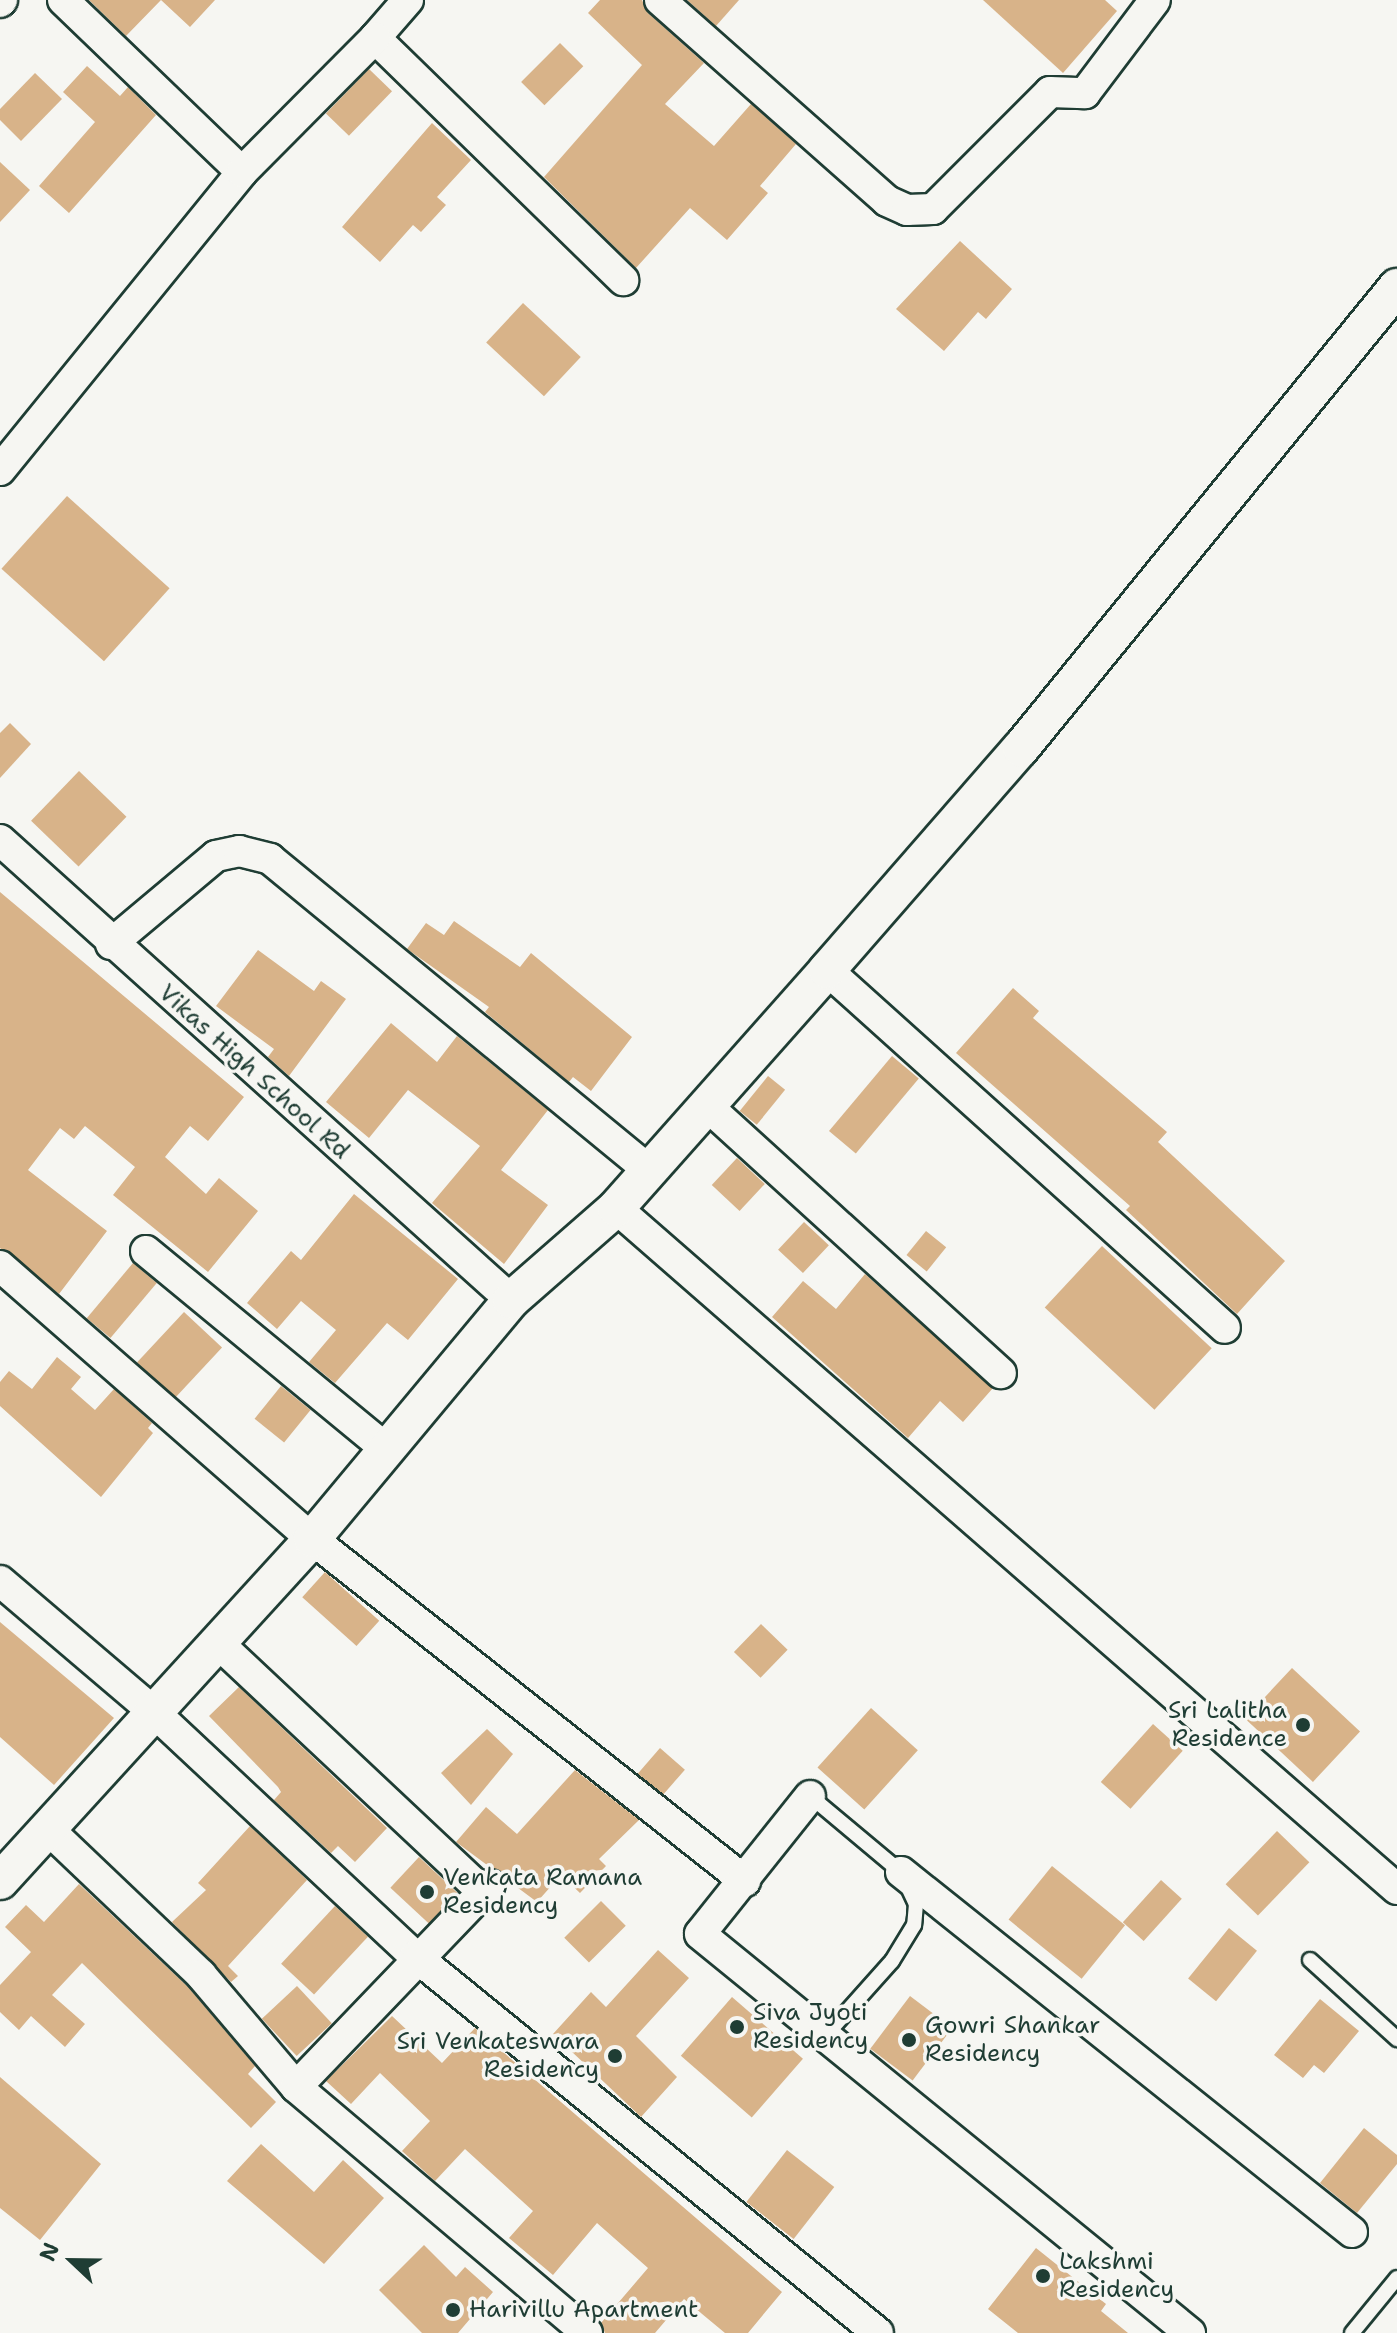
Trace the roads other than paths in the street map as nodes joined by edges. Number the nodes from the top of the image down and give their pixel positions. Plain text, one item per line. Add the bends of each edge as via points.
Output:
1 (63, 0) edge
2 (408, 0) edge
3 (660, 0) edge
4 (1155, 0) edge
5 (375, 38) junction
6 (242, 172) junction
7 (623, 280) dead end
8 (1397, 287) edge
9 (0, 470) edge
10 (0, 840) edge
11 (111, 944) junction
12 (827, 970) junction
13 (705, 1104) junction
14 (646, 1168) junction
15 (616, 1208) junction
16 (146, 1251) dead end
17 (0, 1266) edge
18 (511, 1300) junction
19 (1225, 1328) dead end
20 (1001, 1373) dead end
21 (385, 1448) junction
22 (312, 1539) junction
23 (0, 1581) edge
24 (218, 1643) junction
25 (156, 1714) junction
26 (810, 1796) joint
27 (49, 1830) junction
28 (901, 1872) junction
29 (0, 1881) edge
30 (745, 1881) junction
31 (1397, 1889) edge
32 (415, 1956) junction
33 (1310, 1960) dead end
34 (825, 2036) junction
35 (1397, 2039) edge
36 (296, 2087) junction
37 (1352, 2232) dead end
38 (1397, 2278) edge
39 (587, 2333) edge
40 (878, 2333) edge
41 (1190, 2333) edge
42 (1352, 2333) edge

1 - 6 street
2 - 5 street
3 - 4 street via 887,201 907,210 933,209 1050,92 1085,93
5 - 6 street
5 - 7 street
6 - 9 street
8 - 12 street via 1021,748
10 - 11 street, Vikas High School Rd
11 - 14 street via 216,856 239,851 270,859
11 - 18 street, Vikas High School Rd
12 - 13 street
12 - 19 street
13 - 14 street
13 - 20 street
14 - 15 street
15 - 18 street
15 - 31 street
16 - 21 street
17 - 22 street
18 - 21 street
21 - 22 street
22 - 24 street
22 - 30 street
23 - 25 street
24 - 25 street
24 - 32 street via 486,1888
25 - 27 street
25 - 32 street
26 - 28 lane
26 - 30 street
27 - 29 street
27 - 36 street via 201,1975
28 - 34 lane via 916,1904 914,1925 892,1961
28 - 37 street
30 - 34 street via 700,1934
32 - 36 street
32 - 40 street
33 - 35 lane
34 - 41 street
36 - 39 street
38 - 42 lane

